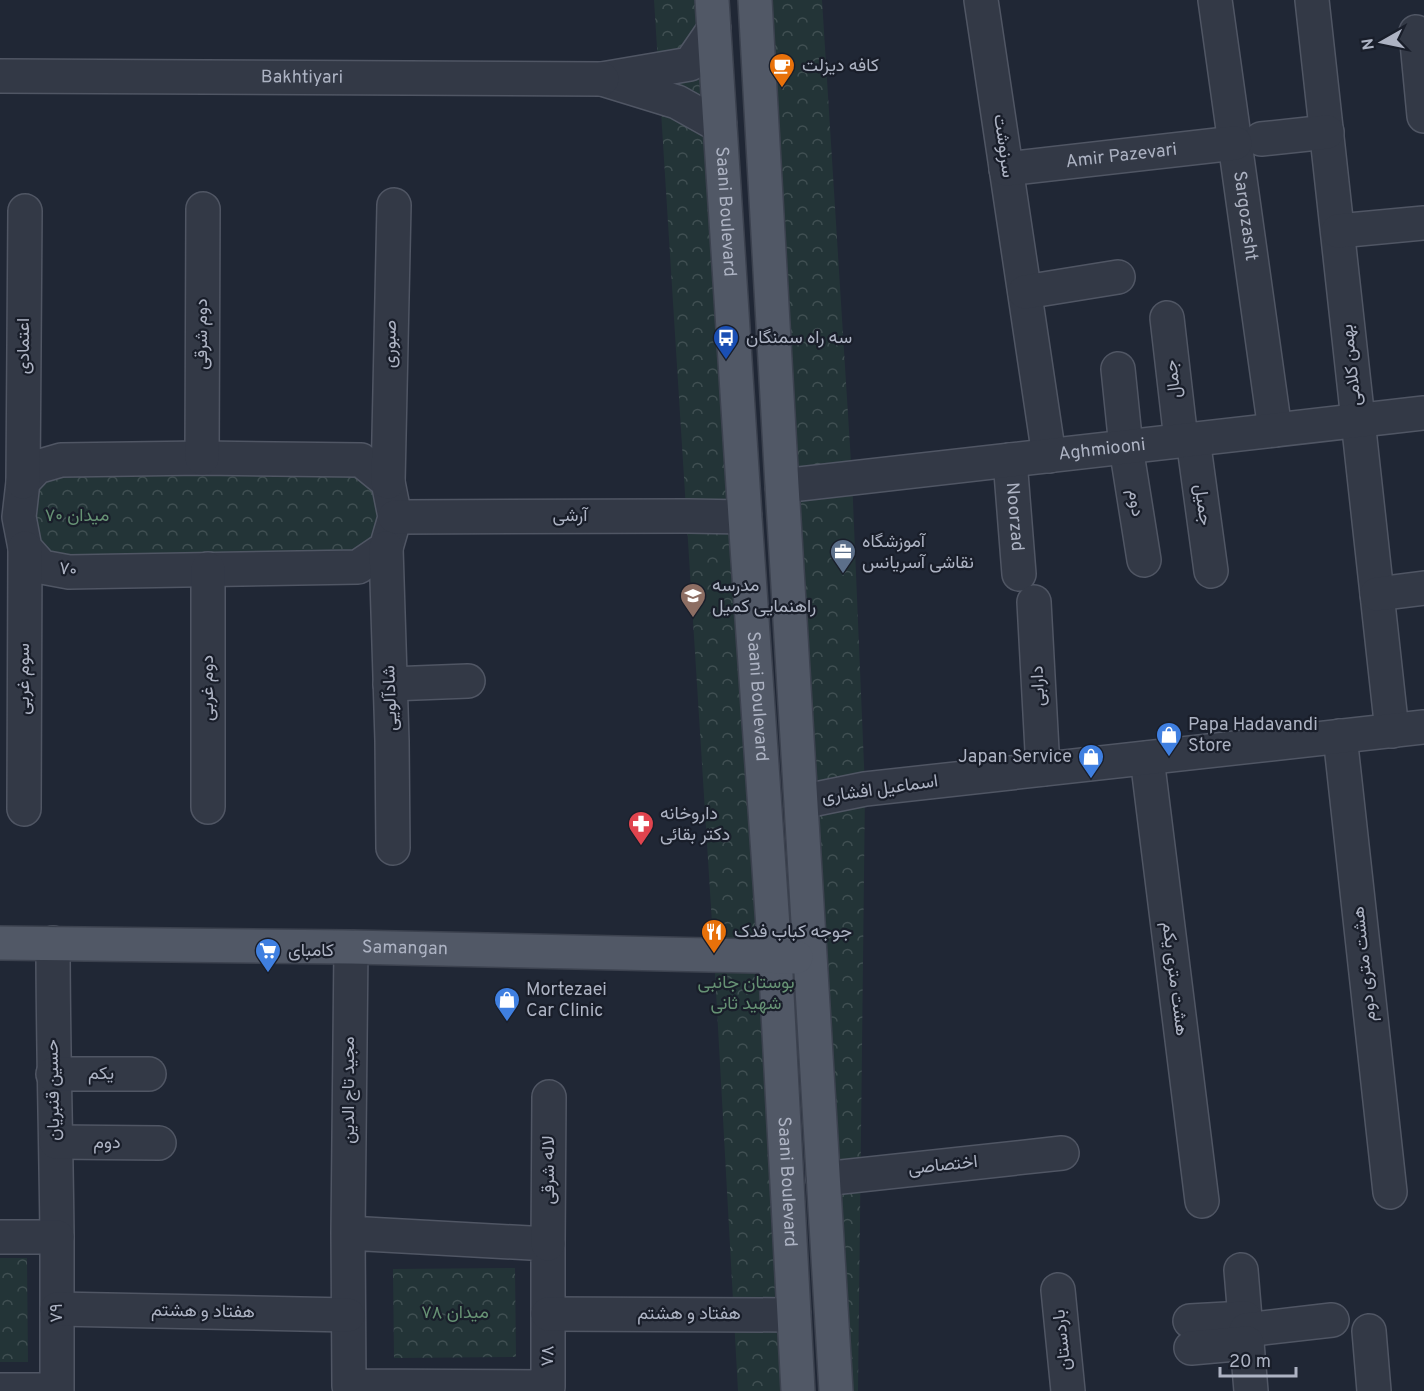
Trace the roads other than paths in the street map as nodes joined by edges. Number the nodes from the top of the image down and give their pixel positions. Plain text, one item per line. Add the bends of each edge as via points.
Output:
1 (755, 0) edge
2 (981, 0) edge
3 (1215, 0) edge
4 (1312, 0) edge
5 (713, 15) edge
6 (1416, 32) dead end
7 (0, 76) edge
8 (602, 79) junction
9 (1424, 116) edge
10 (720, 126) junction
11 (1327, 132) junction
12 (1248, 141) junction
13 (1006, 169) junction
14 (394, 206) dead end
15 (202, 209) dead end
16 (25, 211) dead end
17 (1424, 223) edge
18 (1338, 231) junction
19 (1118, 277) dead end
20 (12, 280) edge
21 (1024, 292) junction
22 (1167, 318) dead end
23 (1118, 369) dead end
24 (1424, 413) edge
25 (1358, 420) junction
26 (1275, 430) junction
27 (1187, 440) junction
28 (1126, 447) junction
29 (1049, 456) junction
30 (202, 458) junction
31 (1010, 460) junction
32 (23, 482) junction
33 (388, 482) junction
34 (782, 486) junction
35 (745, 517) junction
36 (15, 528) edge
37 (391, 532) junction
38 (1144, 560) dead end
39 (208, 569) junction
40 (1211, 571) dead end
41 (1027, 588) joint
42 (1424, 588) edge
43 (1377, 594) junction
44 (468, 681) dead end
45 (390, 684) junction
46 (12, 701) edge
47 (1424, 727) edge
48 (1392, 730) junction
49 (1341, 736) junction
50 (1147, 758) junction
51 (1043, 769) junction
52 (801, 802) junction
53 (765, 806) junction
54 (208, 807) dead end
55 (24, 809) dead end
56 (393, 848) dead end
57 (0, 943) edge
58 (53, 943) junction
59 (351, 947) junction
60 (775, 956) junction
61 (810, 958) junction
62 (53, 1074) junction
63 (149, 1074) dead end
64 (549, 1097) dead end
65 (56, 1142) junction
66 (159, 1143) dead end
67 (1062, 1153) dead end
68 (823, 1179) junction
69 (1390, 1192) dead end
70 (1202, 1201) dead end
71 (348, 1233) junction
72 (0, 1237) edge
73 (57, 1237) junction
74 (548, 1244) junction
75 (1241, 1270) dead end
76 (1058, 1290) dead end
77 (57, 1309) junction
78 (548, 1314) junction
79 (348, 1315) junction
80 (794, 1315) junction
81 (1332, 1320) dead end
82 (1246, 1330) junction
83 (1369, 1331) dead end
84 (1190, 1335) dead end
85 (349, 1388) edge
86 (548, 1389) edge
87 (0, 1390) edge
88 (57, 1390) edge
89 (798, 1391) edge
90 (836, 1391) edge
91 (1068, 1391) edge
92 (1251, 1391) edge
93 (1374, 1391) edge

1 - 34 main road, Saani Boulevard
2 - 13 street, سرنوشت
3 - 12 street, Sargozasht
4 - 11 street, بهمن کلامی
5 - 8 street via 690,64
5 - 10 main road, Saani Boulevard
6 - 9 street
7 - 8 street, Bakhtiyari
8 - 10 street via 677,102
10 - 35 main road, Saani Boulevard
11 - 12 street, Amir Pazevari
11 - 18 street, بهمن کلامی
12 - 13 street, Amir Pazevari
12 - 26 street, Sargozasht
13 - 21 street, سرنوشت
14 - 33 street, صبوری
15 - 30 street, دوم شرقی
16 - 20 street, اعتمادی
17 - 18 street
18 - 25 street, بهمن کلامی
19 - 21 street
20 - 32 street, اعتمادی
21 - 29 street, سرنوشت
22 - 27 street, جمال
23 - 28 street, دوم
24 - 25 street, Aghmiooni
25 - 26 street, Aghmiooni
25 - 43 street, بهمن کلامی
26 - 27 street, Aghmiooni
27 - 28 street, Aghmiooni
27 - 40 street, جمیل
28 - 29 street, Aghmiooni
28 - 38 street, دوم
29 - 31 street, Aghmiooni
30 - 32 street via 61,459 37,467
30 - 33 street via 361,459
31 - 34 street, Aghmiooni
31 - 41 street, Noorzad
32 - 36 street
33 - 37 street
34 - 52 main road, Saani Boulevard
35 - 37 street, آرشی via 688,516
35 - 53 main road, Saani Boulevard
36 - 39 street, ۷۰ via 42,567 69,572
36 - 46 street, سوم غربی
37 - 39 street, ۷۰ via 358,567
37 - 45 street, شادآلویی
39 - 54 street, دوم غربی
41 - 51 street, دارابی
42 - 43 street
43 - 48 street, بهمن کلامی
44 - 45 street
45 - 56 street, شادآلویی
46 - 55 street, سوم غربی
47 - 48 street, اسماعیل افشاری
48 - 49 street, اسماعیل افشاری
49 - 50 street, اسماعیل افشاری
49 - 69 street, هشت متری دوم
50 - 51 street, اسماعیل افشاری
50 - 70 street, هشت متری یکم
51 - 52 street, اسماعیل افشاری via 865,789
52 - 53 main road
52 - 61 main road, Saani Boulevard
53 - 60 main road, Saani Boulevard
57 - 58 main road, Samangan
58 - 59 main road, Samangan
58 - 62 street, حسین قنبریان
59 - 60 main road, Samangan
59 - 71 street, مجید تاج الدین
60 - 61 main road, Samangan
60 - 80 main road, Saani Boulevard
61 - 68 main road, Saani Boulevard
62 - 63 street, یکم
62 - 65 street, حسین قنبریان
64 - 74 street, لاله شرقی
65 - 66 street, دوم
65 - 73 street, حسین قنبریان
67 - 68 street, اختصاصی
68 - 90 main road, Saani Boulevard
71 - 74 street
71 - 79 street, ۷۸
72 - 73 street
73 - 77 street, ۷۹
74 - 78 street, ۷۸
75 - 82 street
76 - 91 street, باردستان
77 - 79 street, هفتاد و هشتم
77 - 88 street, ۷۹
78 - 80 street, هفتاد و هشتم
78 - 86 street, ۷۸
79 - 85 street, ۷۸
80 - 89 main road, Saani Boulevard
81 - 82 street
82 - 84 street
82 - 92 street
83 - 93 street
85 - 86 street, ۷۸
87 - 88 street, ۷۹

